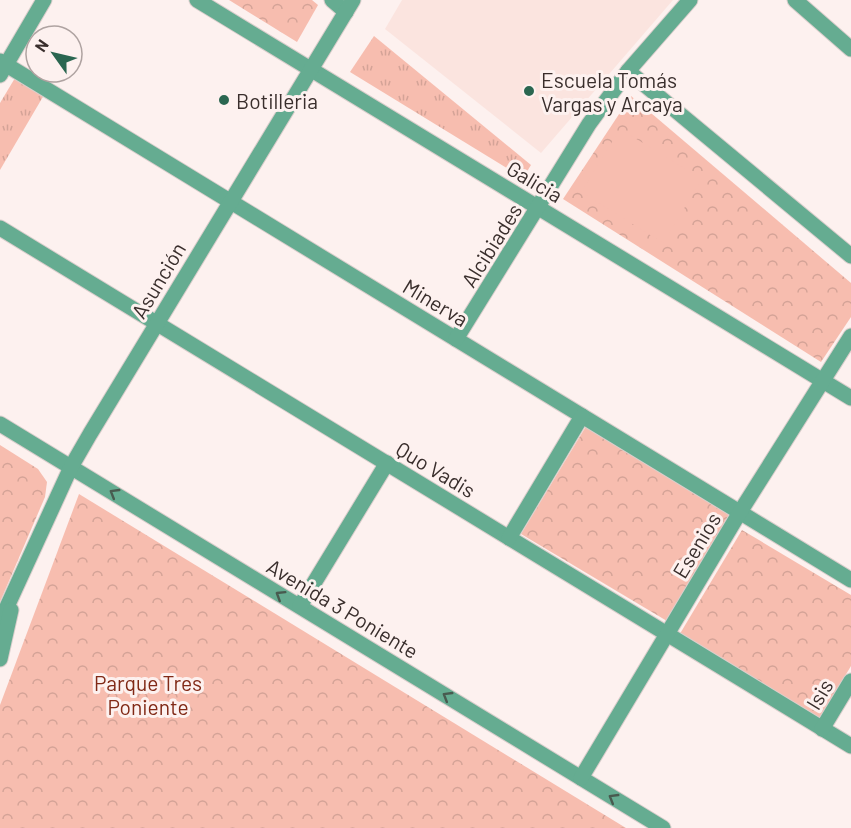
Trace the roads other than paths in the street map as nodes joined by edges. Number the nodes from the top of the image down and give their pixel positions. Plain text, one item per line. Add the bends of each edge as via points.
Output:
1 (45, 0) edge
2 (197, 0) edge
3 (332, 0) edge
4 (690, 0) edge
5 (795, 0) edge
6 (350, 6) edge
7 (851, 49) edge
8 (2, 67) edge
9 (311, 69) junction
10 (628, 71) junction
11 (230, 201) junction
12 (538, 208) junction
13 (0, 228) edge
14 (851, 256) edge
15 (157, 323) junction
16 (851, 336) edge
17 (456, 339) junction
18 (822, 380) junction
19 (851, 398) edge
20 (582, 416) junction
21 (0, 424) edge
22 (387, 464) junction
23 (71, 467) junction
24 (740, 512) junction
25 (509, 538) junction
26 (851, 580) edge
27 (16, 590) junction
28 (300, 606) junction
29 (0, 622) edge
30 (667, 634) junction
31 (0, 659) edge
32 (851, 681) edge
33 (822, 729) junction
34 (851, 746) edge
35 (581, 778) junction
36 (663, 828) edge

1 - 8 street
2 - 9 street, Galicia
3 - 6 street
4 - 10 street, Alcibiades
5 - 7 street
6 - 9 street, Asunción
8 - 11 street, Minerva
9 - 11 street, Asunción
9 - 12 street, Galicia
10 - 12 street, Alcibiades via 589,124
10 - 14 street
11 - 15 street, Asunción
11 - 17 street, Minerva
12 - 17 street, Alcibiades
12 - 18 street, Galicia
13 - 15 street, Quo Vadis
15 - 22 street, Quo Vadis
15 - 23 street, Asunción
16 - 18 street, Esenios
17 - 20 street, Minerva
18 - 19 street, Galicia
18 - 24 street, Esenios
20 - 24 street, Minerva
20 - 25 street
21 - 23 street, Avenida 3 Poniente
22 - 25 street, Quo Vadis
22 - 28 street
23 - 27 street, Asunción
28 -> 23 street, Avenida 3 Poniente
24 - 26 street, Minerva
24 - 30 street, Esenios
25 - 30 street, Quo Vadis
27 - 29 street, Asunción
27 - 31 street, Asunción
35 -> 28 street, Avenida 3 Poniente
30 - 33 street, Quo Vadis
30 - 35 street, Esenios
32 - 33 street, Isis
33 - 34 street, Quo Vadis
36 -> 35 street, Avenida 3 Poniente

